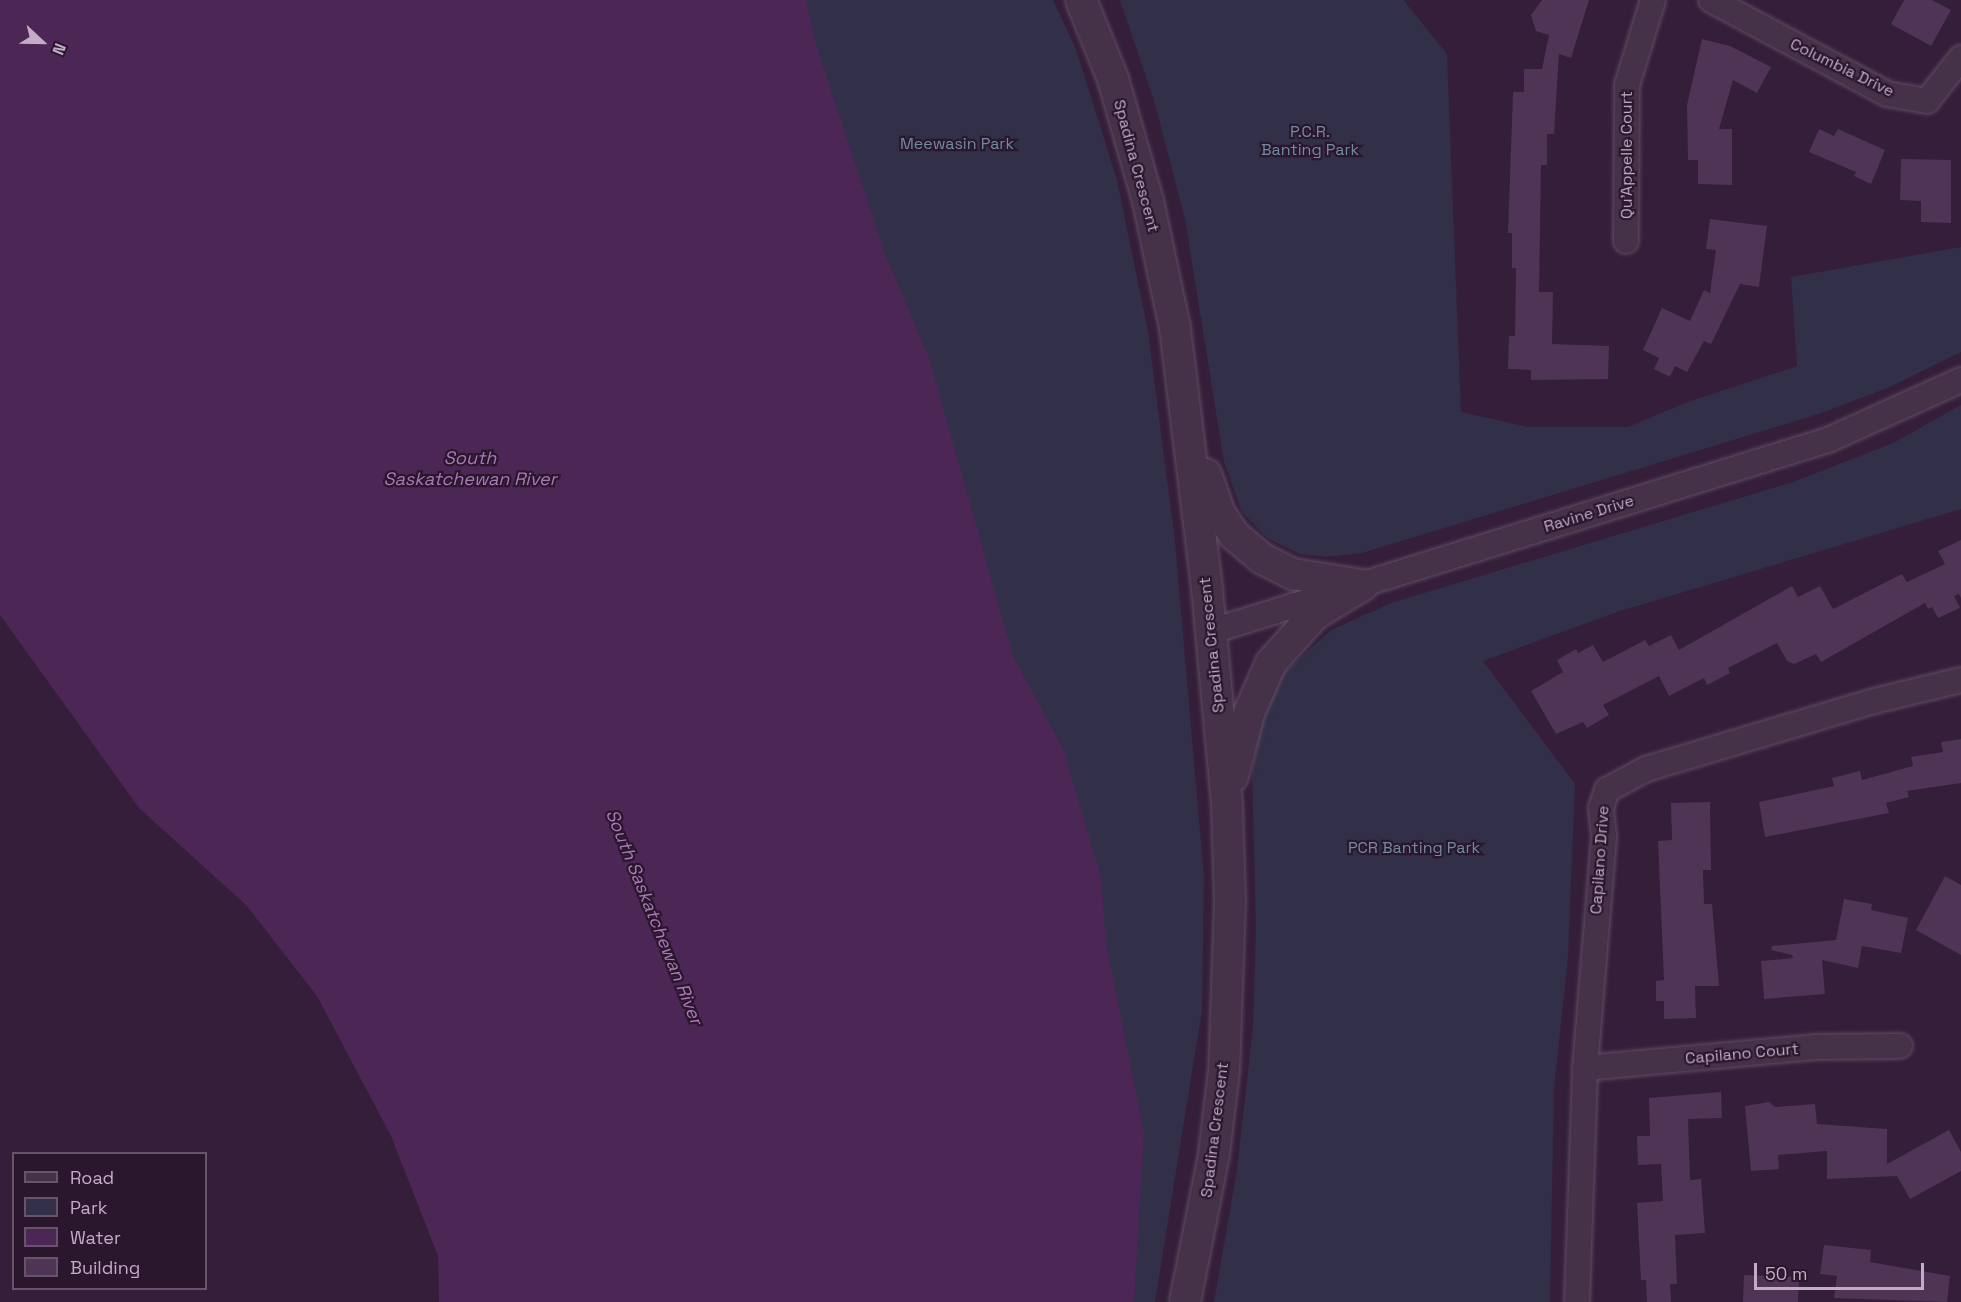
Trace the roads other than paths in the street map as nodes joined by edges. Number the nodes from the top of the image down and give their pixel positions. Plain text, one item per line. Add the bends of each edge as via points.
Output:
1 (1081, 0) edge
2 (1653, 0) edge
3 (1711, 0) edge
4 (1961, 58) edge
5 (1626, 241) dead end
6 (1961, 380) edge
7 (1187, 419) junction
8 (1363, 585) junction
9 (1212, 631) junction
10 (1961, 680) edge
11 (1227, 805) junction
12 (1900, 1046) dead end
13 (1585, 1068) junction
14 (1185, 1302) edge
15 (1577, 1302) edge

1 - 7 street, Spadina Crescent via 1113,79 1148,201 1175,328
2 - 5 street, Qu'Appelle Court via 1627,85
3 - 4 street, Columbia Drive via 1887,94 1927,101
6 - 8 street, Ravine Drive via 1828,440
7 - 8 street via 1220,514 1247,547 1293,574
7 - 9 street, Spadina Crescent
8 - 9 street, Ravine Drive
8 - 11 street via 1314,615 1271,663 1243,730
9 - 11 street, Spadina Crescent
10 - 13 street, Capilano Drive via 1874,701 1646,769 1607,790 1601,808 1604,837
11 - 14 street, Spadina Crescent via 1230,902 1224,1071 1214,1154
12 - 13 street, Capilano Court via 1817,1047
13 - 15 street, Capilano Drive

